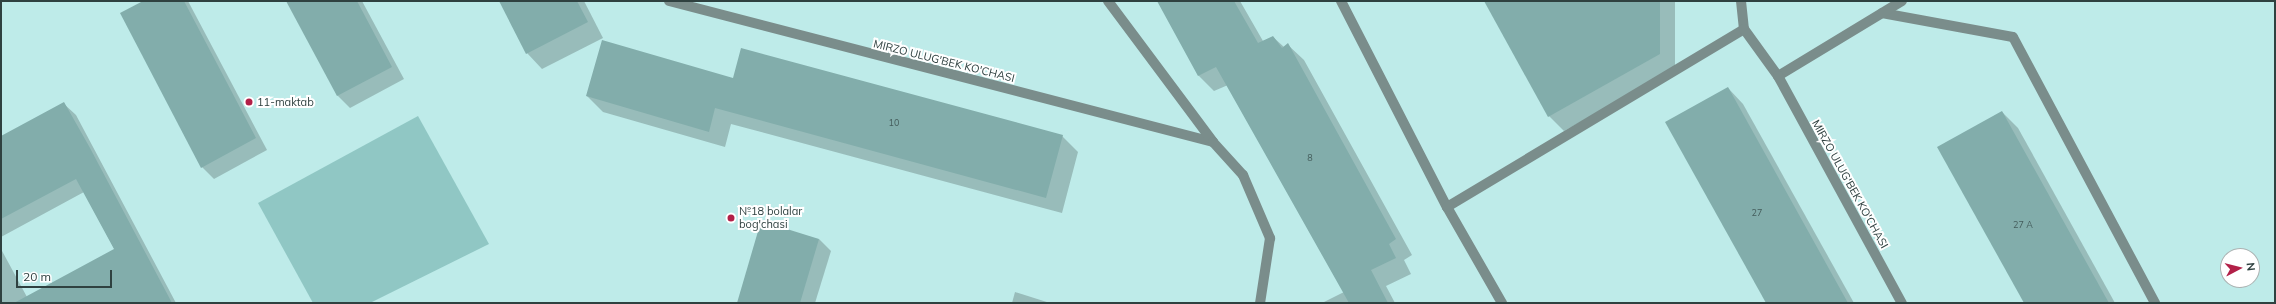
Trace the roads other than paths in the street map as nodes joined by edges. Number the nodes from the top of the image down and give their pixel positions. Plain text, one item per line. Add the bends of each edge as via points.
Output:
1 (668, 1) edge
2 (1108, 1) edge
3 (1341, 1) edge
4 (1741, 1) edge
5 (1902, 1) edge
6 (1882, 13) junction
7 (1744, 29) junction
8 (1778, 76) junction
9 (1214, 142) junction
10 (1447, 207) junction
11 (1260, 303) edge
12 (1502, 303) edge
13 (1902, 303) edge
14 (2155, 303) edge

1 - 9 street, MIRZO ULUG'BEK KO'CHASI
2 - 9 street
3 - 10 street
4 - 7 street
5 - 6 street
6 - 8 street
6 - 14 street via 2013,37
7 - 8 street, MIRZO ULUG'BEK KO'CHASI
7 - 10 street
8 - 13 street, MIRZO ULUG'BEK KO'CHASI
9 - 11 street via 1243,175 1270,238
10 - 12 street

